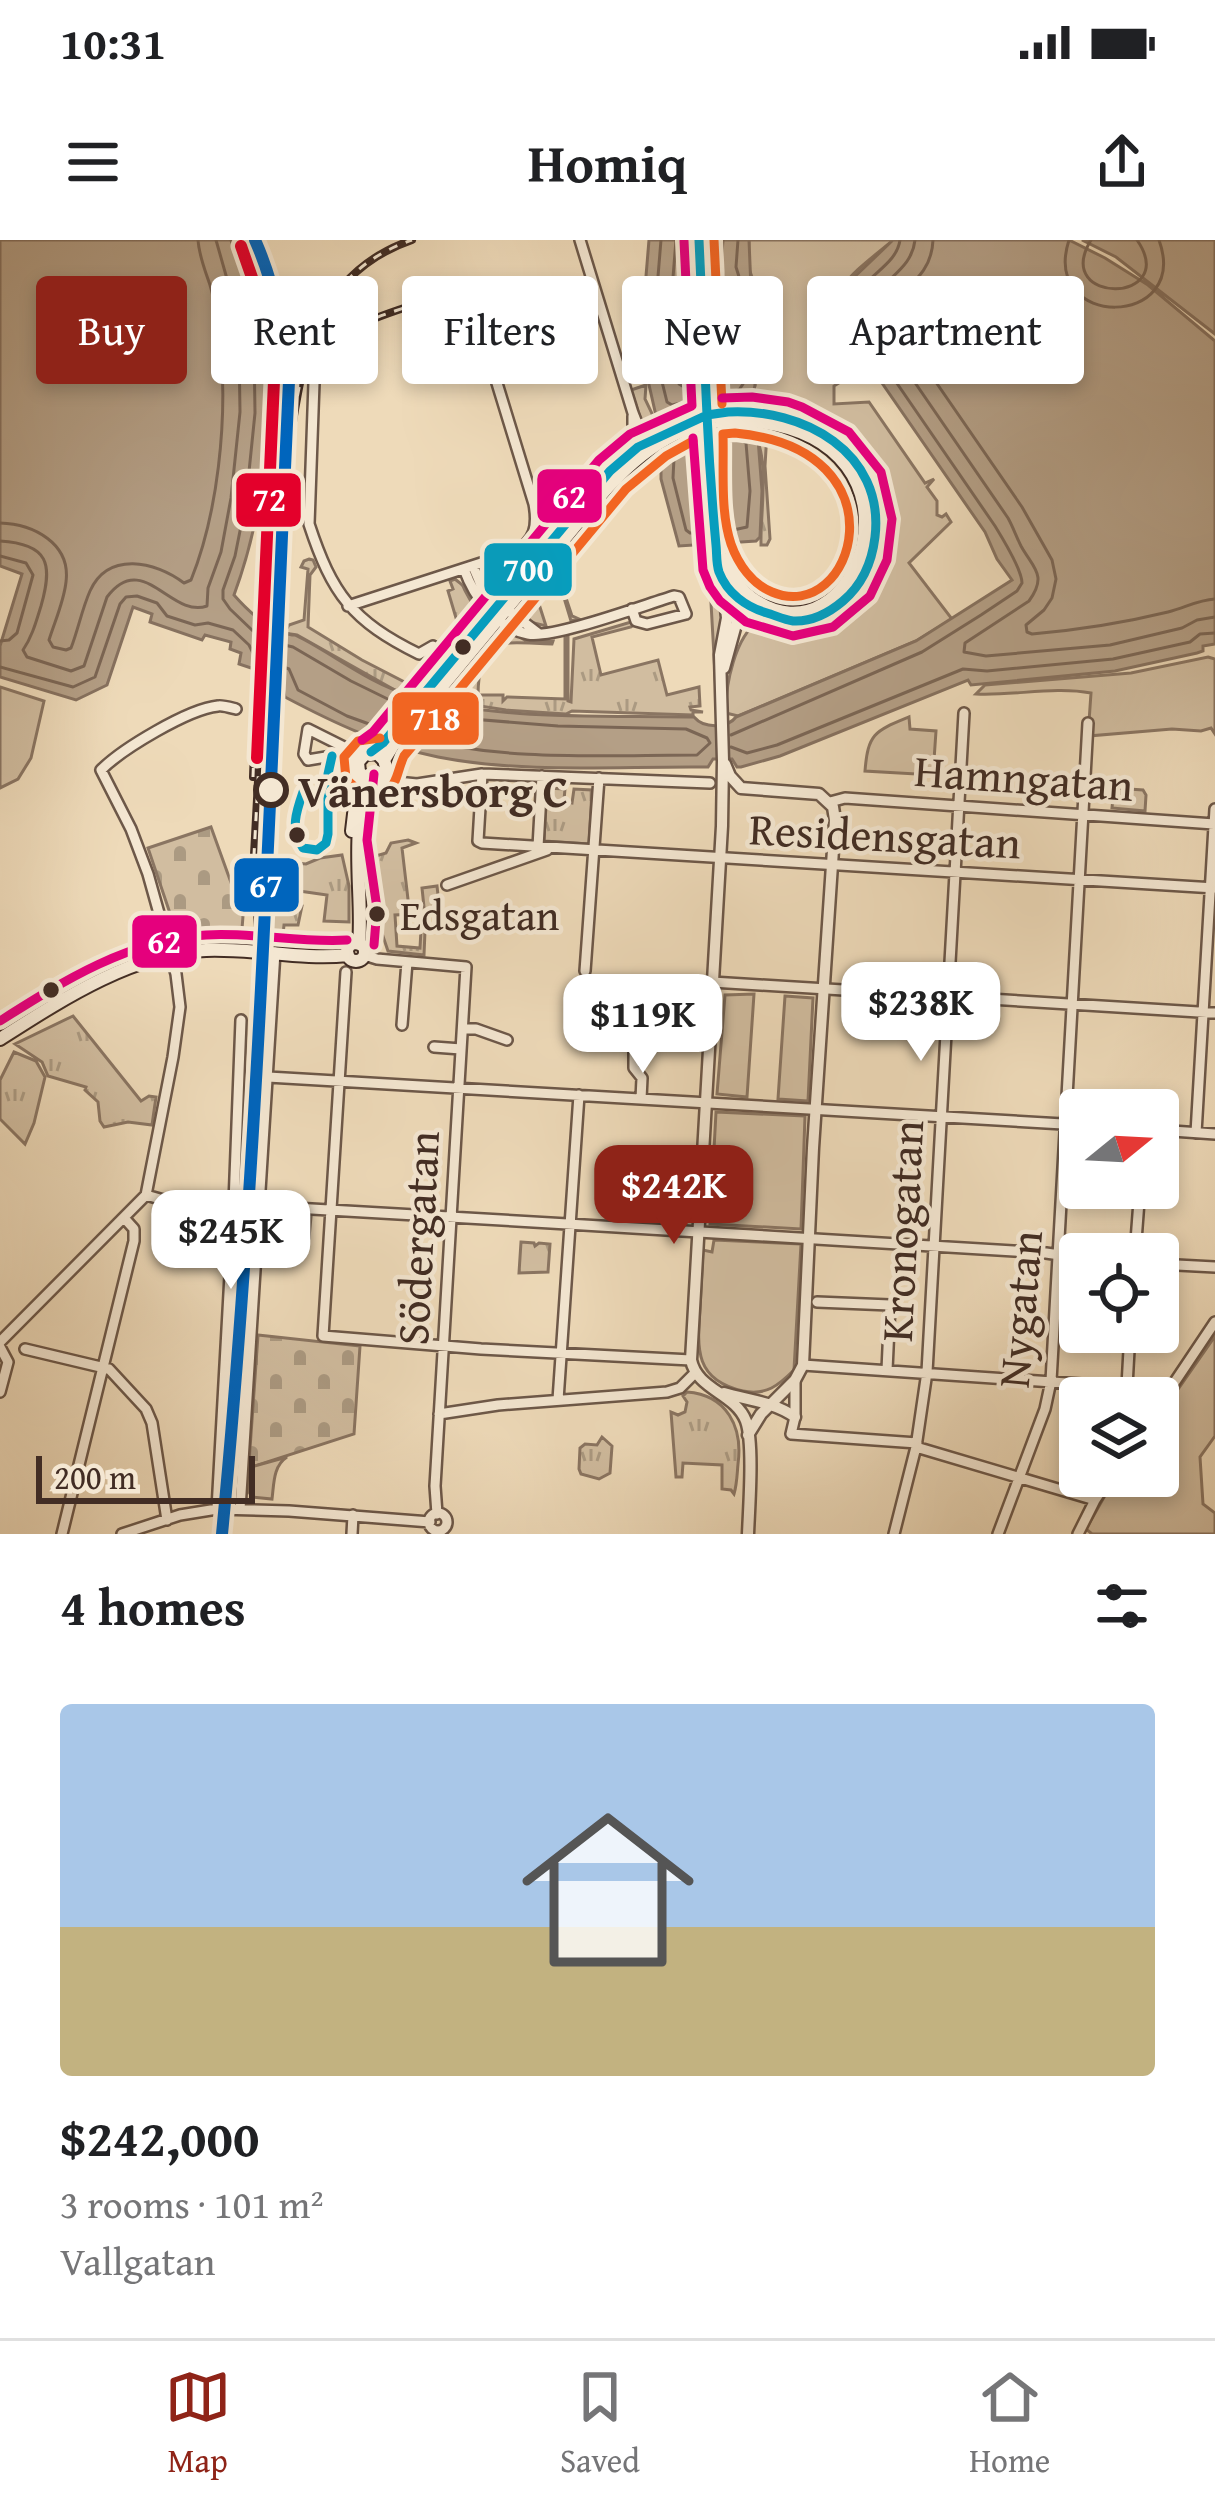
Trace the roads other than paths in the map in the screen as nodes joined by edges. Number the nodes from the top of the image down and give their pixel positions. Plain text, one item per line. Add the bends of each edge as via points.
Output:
1 (580, 240) edge
2 (699, 240) edge
3 (313, 384) edge
4 (497, 384) edge
5 (644, 447) junction
6 (718, 554) junction
7 (469, 567) junction
8 (722, 578) junction
9 (749, 602) junction
10 (348, 606) junction
11 (632, 609) junction
12 (499, 611) junction
13 (765, 614) junction
14 (727, 618) junction
15 (732, 639) junction
16 (433, 646) dead end
17 (721, 676) junction
18 (236, 709) dead end
19 (964, 712) dead end
20 (1088, 723) dead end
21 (379, 749) junction
22 (352, 751) junction
23 (332, 756) junction
24 (723, 761) junction
25 (385, 764) junction
26 (358, 769) junction
27 (482, 774) junction
28 (542, 776) junction
29 (598, 778) junction
30 (375, 780) junction
31 (716, 781) junction
32 (409, 784) junction
33 (741, 788) junction
34 (830, 802) junction
35 (722, 807) junction
36 (959, 807) junction
37 (1215, 809) edge
38 (1083, 813) junction
39 (1214, 824) edge
40 (538, 847) junction
41 (552, 848) junction
42 (595, 850) junction
43 (720, 858) junction
44 (833, 865) junction
45 (955, 872) junction
46 (358, 874) junction
47 (1079, 879) junction
48 (447, 885) dead end
49 (1213, 888) edge
50 (362, 950) junction
51 (272, 952) junction
52 (170, 955) junction
53 (407, 962) junction
54 (585, 971) dead end
55 (346, 972) dead end
56 (712, 982) junction
57 (824, 988) junction
58 (948, 996) junction
59 (1072, 1004) junction
60 (1209, 1012) edge
61 (241, 1020) dead end
62 (402, 1024) dead end
63 (463, 1029) junction
64 (0, 1039) edge
65 (507, 1040) dead end
66 (434, 1047) dead end
67 (461, 1049) junction
68 (634, 1051) dead end
69 (268, 1077) junction
70 (340, 1081) junction
71 (459, 1088) junction
72 (1068, 1089) edge
73 (579, 1095) junction
74 (641, 1099) junction
75 (704, 1103) junction
76 (816, 1109) junction
77 (941, 1116) junction
78 (1059, 1124) edge
79 (1179, 1132) edge
80 (1196, 1133) junction
81 (1215, 1134) edge
82 (146, 1195) junction
83 (235, 1203) junction
84 (260, 1206) junction
85 (1061, 1209) edge
86 (331, 1210) junction
87 (451, 1218) junction
88 (124, 1219) junction
89 (571, 1225) junction
90 (698, 1233) junction
91 (809, 1237) junction
92 (933, 1246) junction
93 (1058, 1257) junction
94 (1179, 1265) edge
95 (1215, 1268) edge
96 (818, 1302) dead end
97 (1215, 1322) edge
98 (0, 1344) edge
99 (444, 1346) junction
100 (25, 1349) dead end
101 (562, 1353) junction
102 (802, 1365) junction
103 (103, 1367) junction
104 (693, 1367) junction
105 (887, 1370) junction
106 (927, 1372) junction
107 (1178, 1377) edge
108 (795, 1380) junction
109 (1052, 1381) junction
110 (1059, 1381) edge
111 (0, 1392) edge
112 (721, 1393) junction
113 (558, 1400) junction
114 (770, 1404) junction
115 (439, 1414) junction
116 (795, 1417) junction
117 (748, 1435) junction
118 (916, 1445) junction
119 (1020, 1477) junction
120 (1097, 1497) edge
121 (1095, 1500) junction
122 (218, 1509) junction
123 (240, 1509) junction
124 (353, 1515) junction
125 (167, 1520) junction
126 (435, 1525) edge
127 (62, 1534) edge
128 (122, 1534) edge
129 (352, 1534) edge
130 (748, 1534) edge
131 (894, 1534) edge
132 (998, 1534) edge
133 (1078, 1534) edge

1 - 5 street
2 - 6 main road, bridge
3 - 10 street via 309,524
4 - 7 street via 536,530 526,546
5 - 9 main road via 694,425 757,421 805,433 843,462 866,519 850,579 800,611
5 - 12 main road
5 - 13 main road via 705,416 760,412 831,436 859,462 878,527 863,581 820,616
6 - 8 main road
6 - 9 main road
7 - 10 street
7 - 12 street
8 - 9 main road
8 - 14 street
9 - 13 main road
9 - 14 street
9 - 15 street
10 - 16 street via 418,654
11 - 11 street via 636,621 647,623 686,614 679,597
11 - 12 street via 550,634 520,632
12 - 21 main road
13 - 15 street
14 - 17 street
15 - 17 street
17 - 24 street
18 - 52 street via 218,705 181,720 101,770 148,874
19 - 36 street, Kronogatan
20 - 38 street, Nygatan
21 - 22 street
21 - 25 main road
21 - 26 main road via 361,757
22 - 23 street
22 - 23 street via 308,729 305,758
23 - 26 street
24 - 31 street
24 - 33 street
25 - 30 main road
25 - 32 street
26 - 30 main road
26 - 46 main road
27 - 28 street
27 - 32 street
27 - 40 street, Residensgatan via 478,841
28 - 29 street
28 - 40 street
29 - 31 street
29 - 42 street
30 - 32 street
30 - 46 main road via 362,817
31 - 35 street
33 - 34 street via 819,794
33 - 35 street
34 - 36 street, Hamngatan
34 - 44 street
35 - 43 street
36 - 38 street, Hamngatan
36 - 45 street, Kronogatan
37 - 39 street
38 - 39 street, Hamngatan
38 - 47 street, Nygatan
39 - 49 street
40 - 41 street, Residensgatan
41 - 42 street, Residensgatan
41 - 48 street, Residensgatan
42 - 43 street, Residensgatan
42 - 54 street
43 - 44 street, Residensgatan
43 - 56 street
44 - 45 street, Residensgatan
44 - 57 street
45 - 47 street, Residensgatan
45 - 58 street, Kronogatan
46 - 50 main road
47 - 49 street, Residensgatan
47 - 59 street, Nygatan
49 - 60 street
50 - 51 main road
50 - 53 street
51 - 52 main road
51 - 69 street
52 - 64 main road via 107,978
52 - 82 street via 180,1007
53 - 62 street
53 - 63 street, Södergatan via 466,967
55 - 70 street
56 - 57 street
56 - 75 street
57 - 58 street
57 - 76 street
58 - 59 street
58 - 77 street, Kronogatan
59 - 60 street
59 - 72 street, Nygatan
60 - 80 street
61 - 83 street
63 - 65 street
63 - 67 street, Södergatan
66 - 67 street
67 - 71 street, Södergatan
68 - 74 street
69 - 70 street
69 - 84 street
70 - 71 street
70 - 86 street
71 - 73 street
71 - 87 street, Södergatan
73 - 74 street
73 - 89 street
74 - 75 street
75 - 76 street
75 - 90 street
76 - 77 street
76 - 91 street
77 - 78 street
77 - 92 street, Kronogatan
79 - 80 street
80 - 81 street
82 - 83 street
82 - 88 street
83 - 122 street
84 - 86 street
84 - 123 street
85 - 93 street, Nygatan
86 - 87 street
86 - 99 street via 323,1336
87 - 89 street
87 - 99 street, Södergatan
88 - 98 street
88 - 103 street via 134,1241
89 - 90 street
89 - 101 street
90 - 91 street
90 - 104 street
91 - 92 street
91 - 102 street
92 - 93 street
92 - 106 street, Kronogatan
93 - 109 street, Nygatan
94 - 95 street
96 - 105 street via 890,1305
97 - 107 street
98 - 111 street via 8,1367
99 - 101 street
99 - 115 street, Södergatan
100 - 103 street
101 - 104 street
101 - 113 street
102 - 105 street
102 - 108 street
103 - 125 street via 150,1416
103 - 127 street
104 - 112 street
104 - 113 street via 680,1388 667,1392
105 - 106 street
106 - 109 street
106 - 118 street, Kronogatan
108 - 114 street
108 - 116 street
109 - 110 street
109 - 119 street, Nygatan
112 - 114 street
112 - 117 street via 742,1414
113 - 115 street
114 - 116 street
114 - 117 street
115 - 126 street, Södergatan
116 - 118 street via 791,1434
117 - 130 street
118 - 119 street
118 - 131 street, Kronogatan
119 - 121 street
119 - 132 street, Nygatan
120 - 121 street
121 - 133 street
122 - 123 street
122 - 125 street
123 - 124 street
124 - 126 street
124 - 129 street
125 - 128 street

